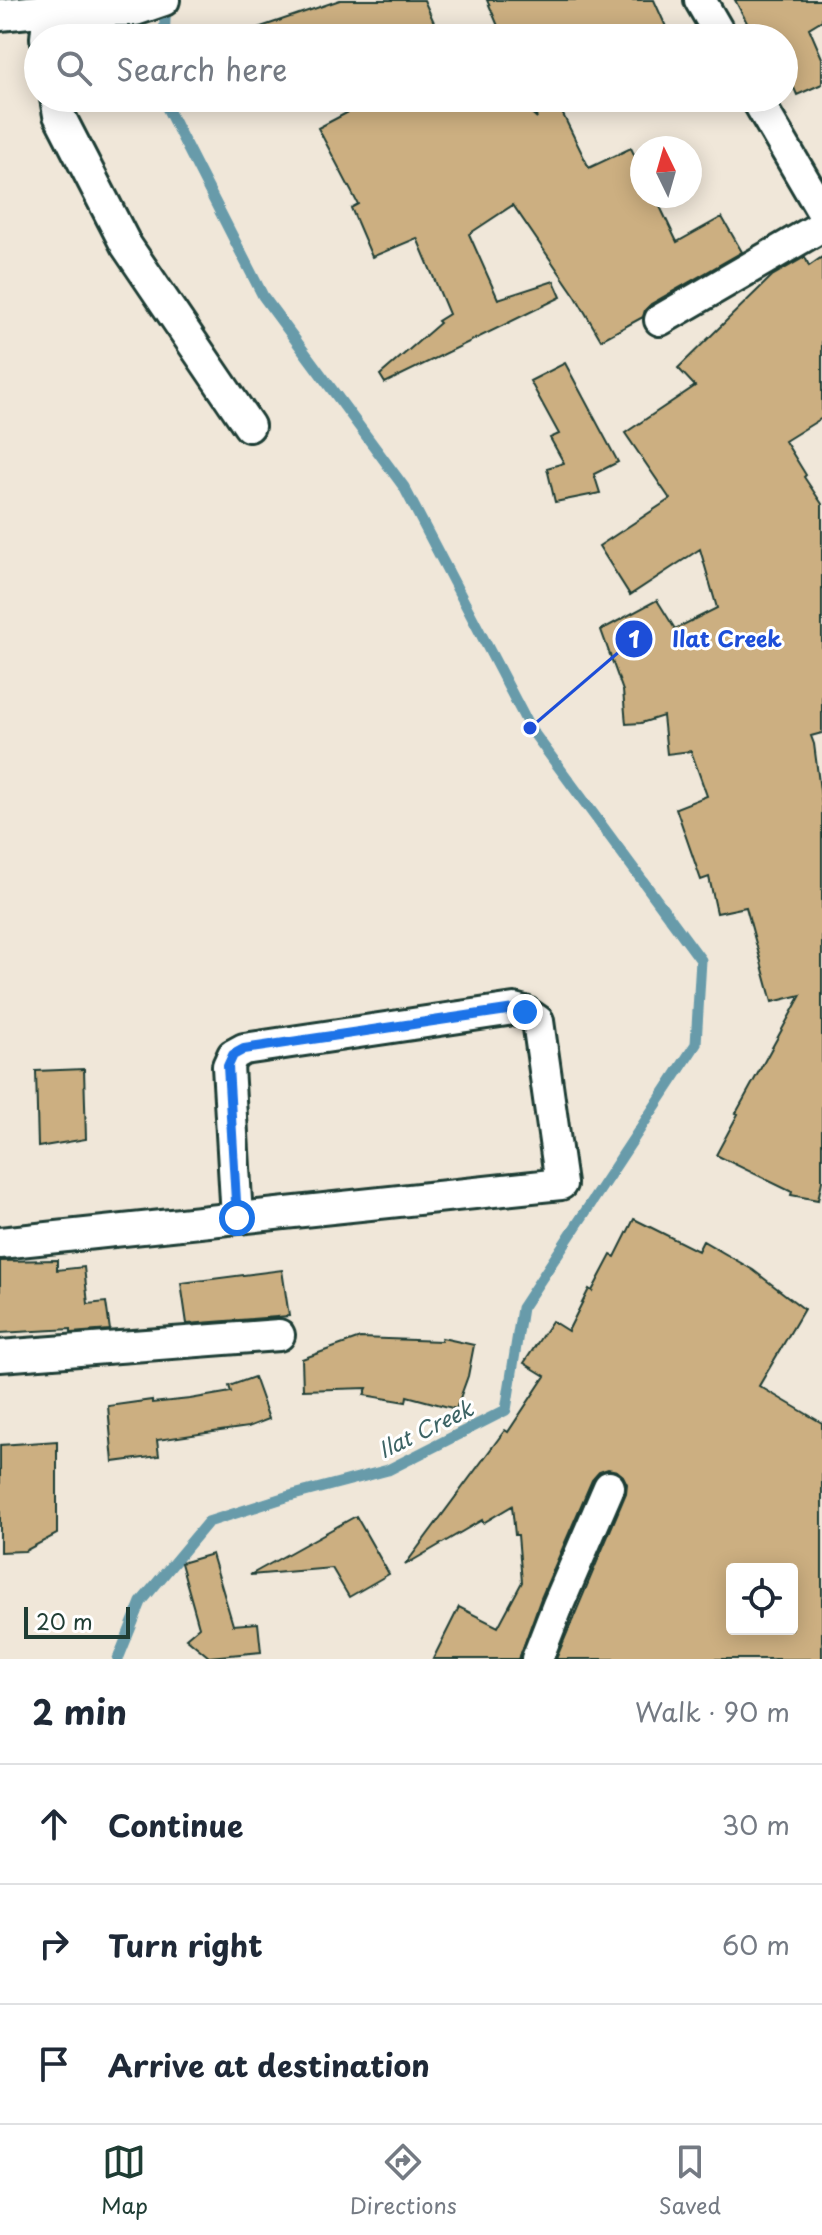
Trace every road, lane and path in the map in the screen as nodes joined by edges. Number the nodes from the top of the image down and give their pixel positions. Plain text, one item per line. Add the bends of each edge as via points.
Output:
1 (164, 0) edge
2 (700, 0) edge
3 (0, 15) edge
4 (48, 16) edge
5 (714, 24) edge
6 (58, 112) edge
7 (764, 112) edge
8 (822, 211) edge
9 (822, 226) edge
10 (660, 320) dead end
11 (249, 426) dead end
12 (237, 1218) junction
13 (0, 1243) edge
14 (279, 1335) dead end
15 (0, 1356) edge
16 (609, 1487) dead end
17 (537, 1659) edge

1 - 4 street via 135,10
2 - 5 street
3 - 4 street
6 - 11 street via 126,245
7 - 8 street
9 - 10 street
12 - 12 street via 561,1184 538,1021 514,1009 244,1049 233,1055 228,1066
12 - 13 street
14 - 15 street
16 - 17 street

